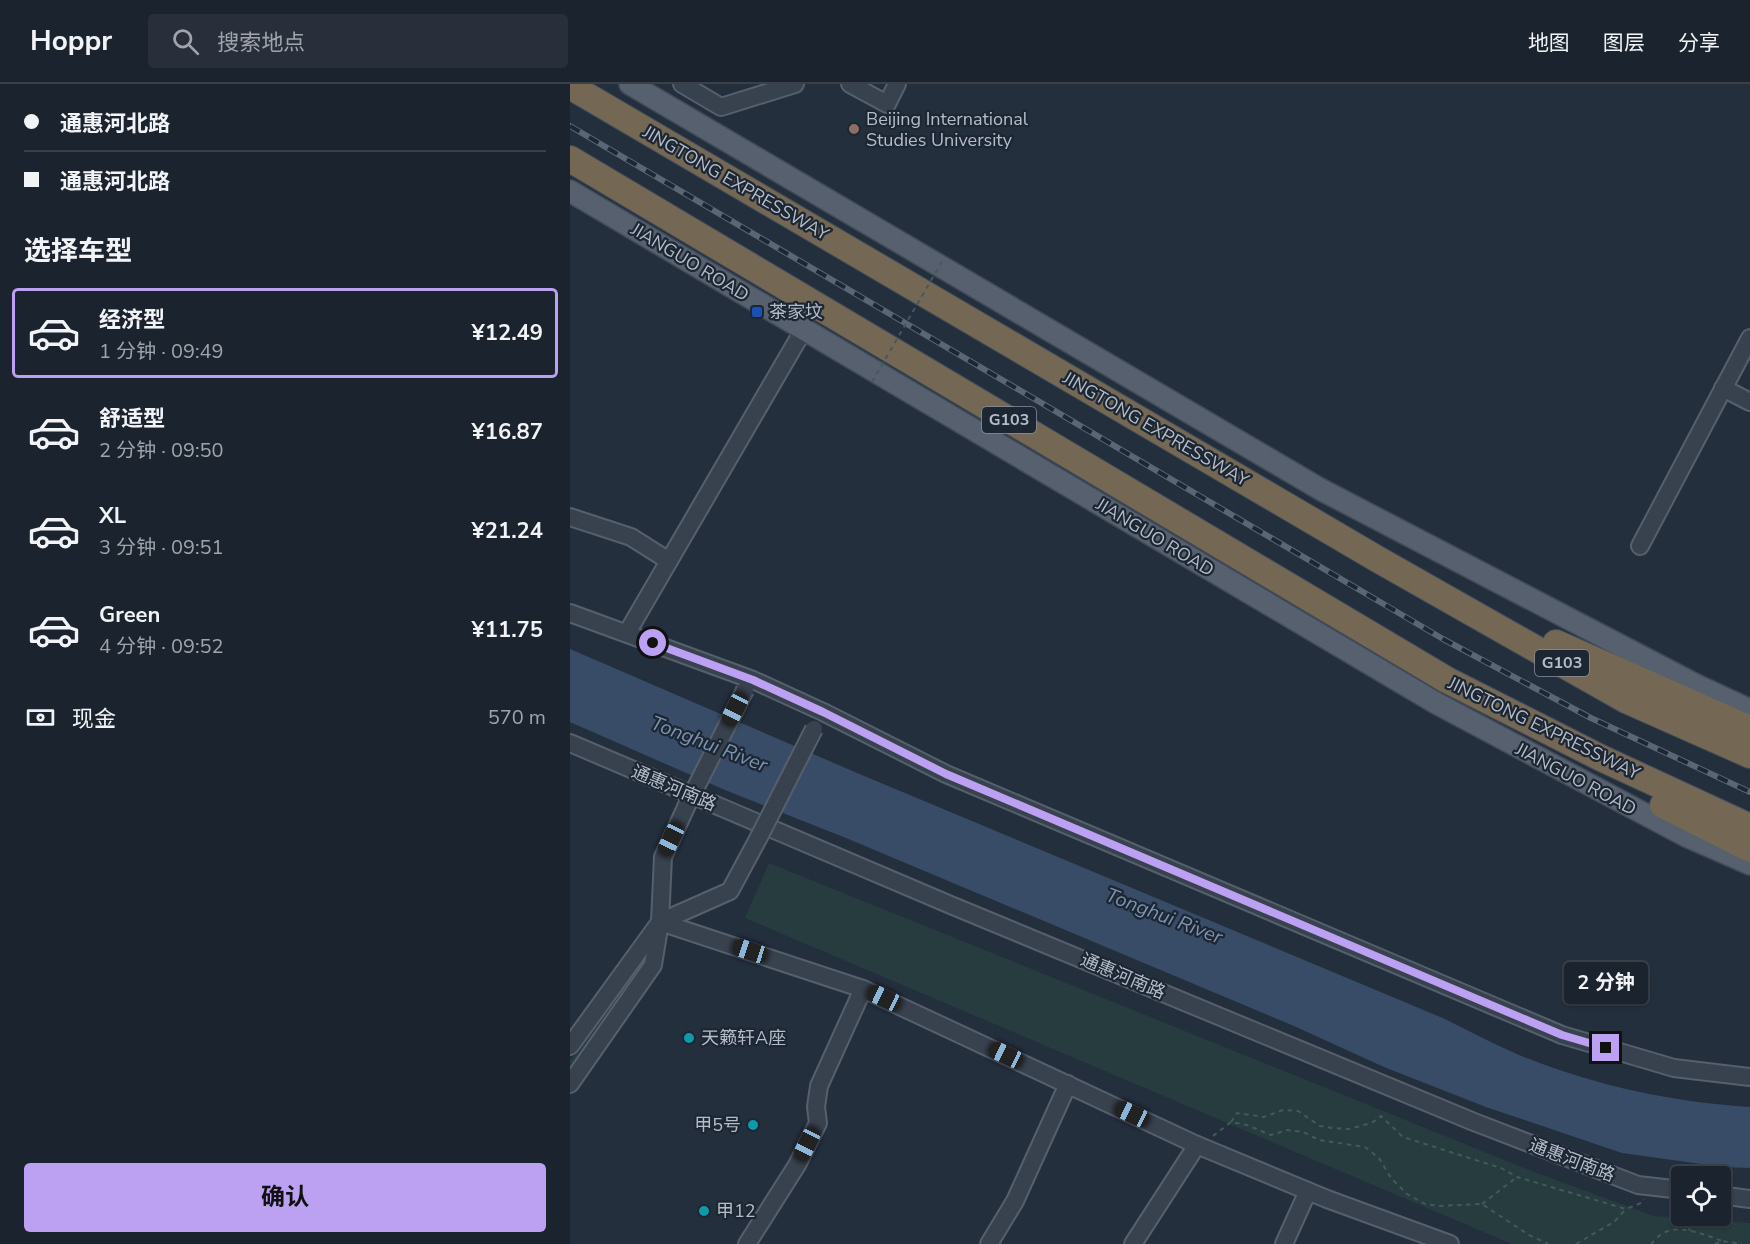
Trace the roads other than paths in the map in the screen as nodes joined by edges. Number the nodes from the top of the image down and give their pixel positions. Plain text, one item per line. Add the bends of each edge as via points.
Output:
1 (630, 84) edge
2 (682, 84) edge
3 (795, 84) edge
4 (850, 84) edge
5 (897, 84) edge
6 (570, 86) edge
7 (570, 159) edge
8 (570, 191) edge
9 (804, 329) junction
10 (1750, 338) edge
11 (1724, 388) junction
12 (1750, 402) edge
13 (570, 517) edge
14 (1640, 546) dead end
15 (1379, 560) junction
16 (669, 561) junction
17 (570, 614) edge
18 (627, 633) junction
19 (1447, 680) junction
20 (749, 685) junction
21 (1750, 710) edge
22 (823, 712) junction
23 (1750, 729) edge
24 (570, 742) edge
25 (1750, 755) edge
26 (1750, 827) edge
27 (1750, 849) edge
28 (1750, 864) edge
29 (660, 922) junction
30 (863, 989) junction
31 (570, 1046) edge
32 (1750, 1077) edge
33 (570, 1084) edge
34 (1068, 1084) junction
35 (1201, 1146) junction
36 (1671, 1188) edge
37 (1308, 1191) junction
38 (1731, 1196) edge
39 (1750, 1199) edge
40 (747, 1244) edge
41 (989, 1244) edge
42 (1133, 1244) edge
43 (1284, 1244) edge
44 (1450, 1244) edge

1 - 21 main road via 1320,489
2 - 3 street via 721,107
4 - 5 street via 887,104
6 - 15 highway, JINGTONG EXPRESSWAY / G103
7 - 19 highway, JINGTONG EXPRESSWAY / G103
8 - 9 main road, JIANGUO ROAD
9 - 16 street
9 - 28 main road, JIANGUO ROAD via 1436,704 1686,836
10 - 11 street
11 - 12 street
11 - 14 street
13 - 16 street via 631,537
15 - 23 highway
15 - 25 highway, JINGTONG EXPRESSWAY / G103 via 1626,700
16 - 18 street
17 - 18 street
18 - 20 street
19 - 26 highway, JINGTONG EXPRESSWAY / G103
19 - 27 highway via 1580,762
20 - 22 street
20 - 29 street, bridge via 663,857
22 - 29 street, bridge via 729,891
22 - 32 street via 946,774 1562,1035 1674,1068
24 - 36 street, 通惠河南路 via 1474,1122 1638,1185
29 - 30 street
29 - 31 street
29 - 33 street via 653,965
30 - 34 street
30 - 40 street via 819,1086 818,1124
34 - 35 street
34 - 41 street via 1015,1201
35 - 37 street
35 - 42 street
37 - 43 street
37 - 44 street
38 - 39 street

